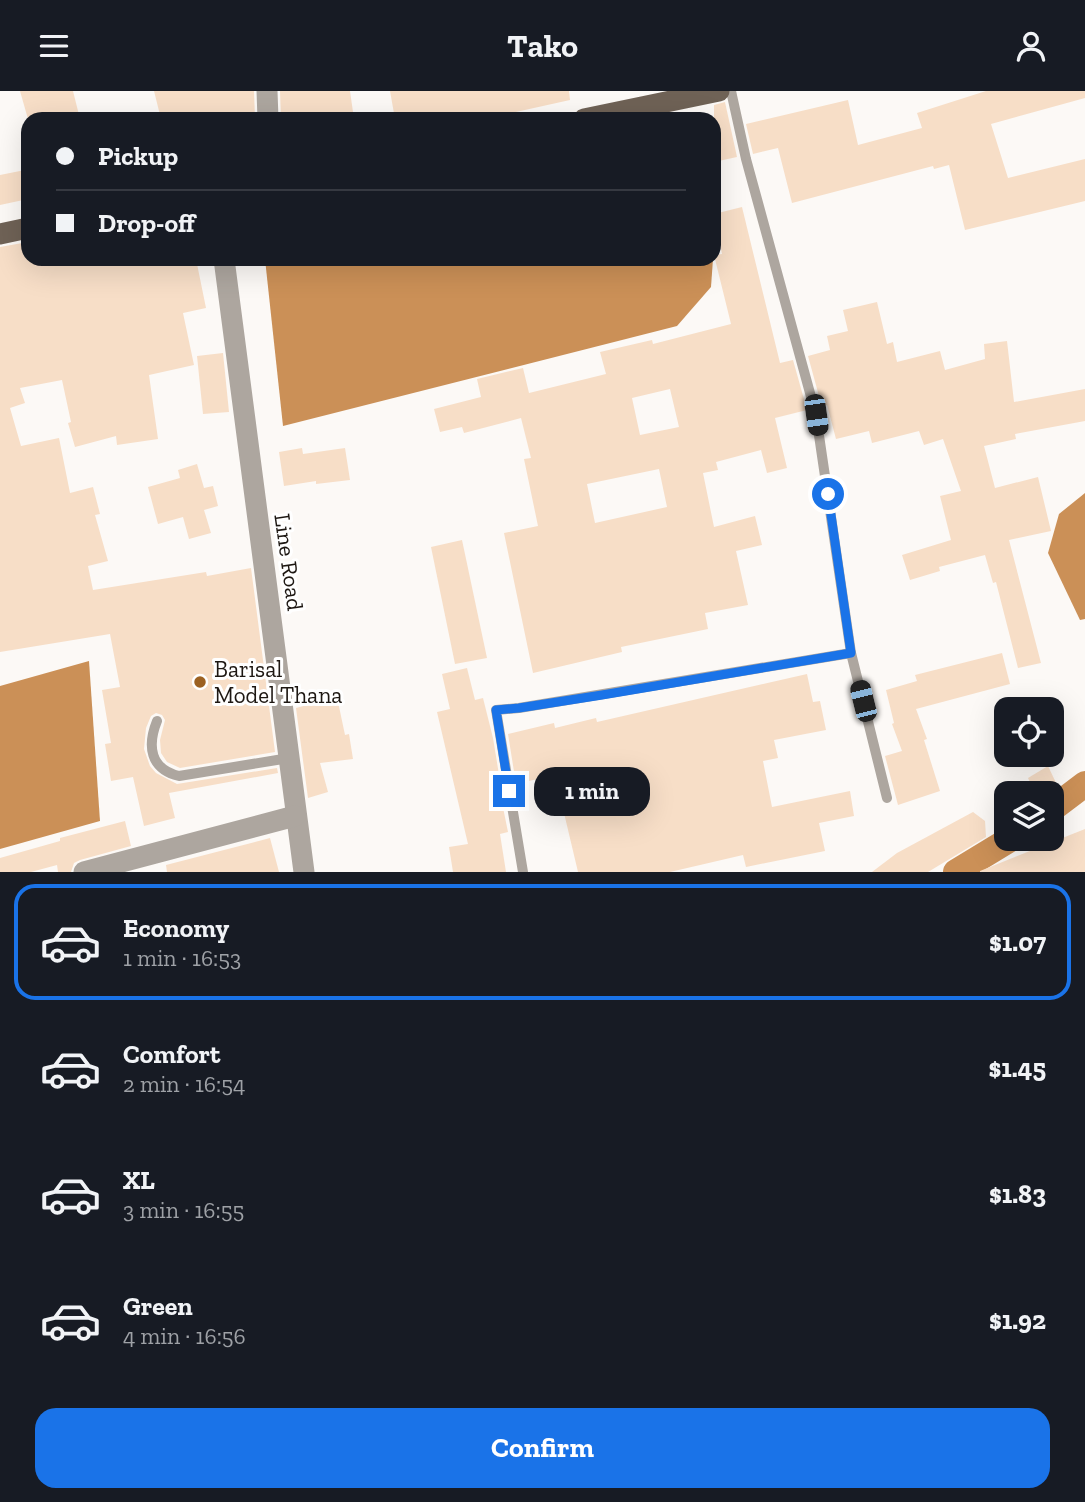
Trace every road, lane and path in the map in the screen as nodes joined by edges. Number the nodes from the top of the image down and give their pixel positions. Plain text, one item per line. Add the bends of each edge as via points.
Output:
1 (267, 91) edge
2 (719, 91) edge
3 (731, 91) edge
4 (268, 112) edge
5 (618, 112) edge
6 (21, 230) edge
7 (0, 234) edge
8 (224, 266) edge
9 (851, 653) junction
10 (157, 720) dead end
11 (289, 758) junction
12 (887, 798) dead end
13 (295, 816) junction
14 (84, 872) edge
15 (304, 872) edge
16 (523, 872) edge

1 - 4 street
2 - 5 main road
3 - 9 lane via 816,415
6 - 7 main road
8 - 11 street, Line Road
9 - 12 lane
9 - 16 lane via 496,710
10 - 11 lane via 150,737 156,764 165,773 179,776
11 - 13 street, Line Road
13 - 14 street
13 - 15 street, Line Road

